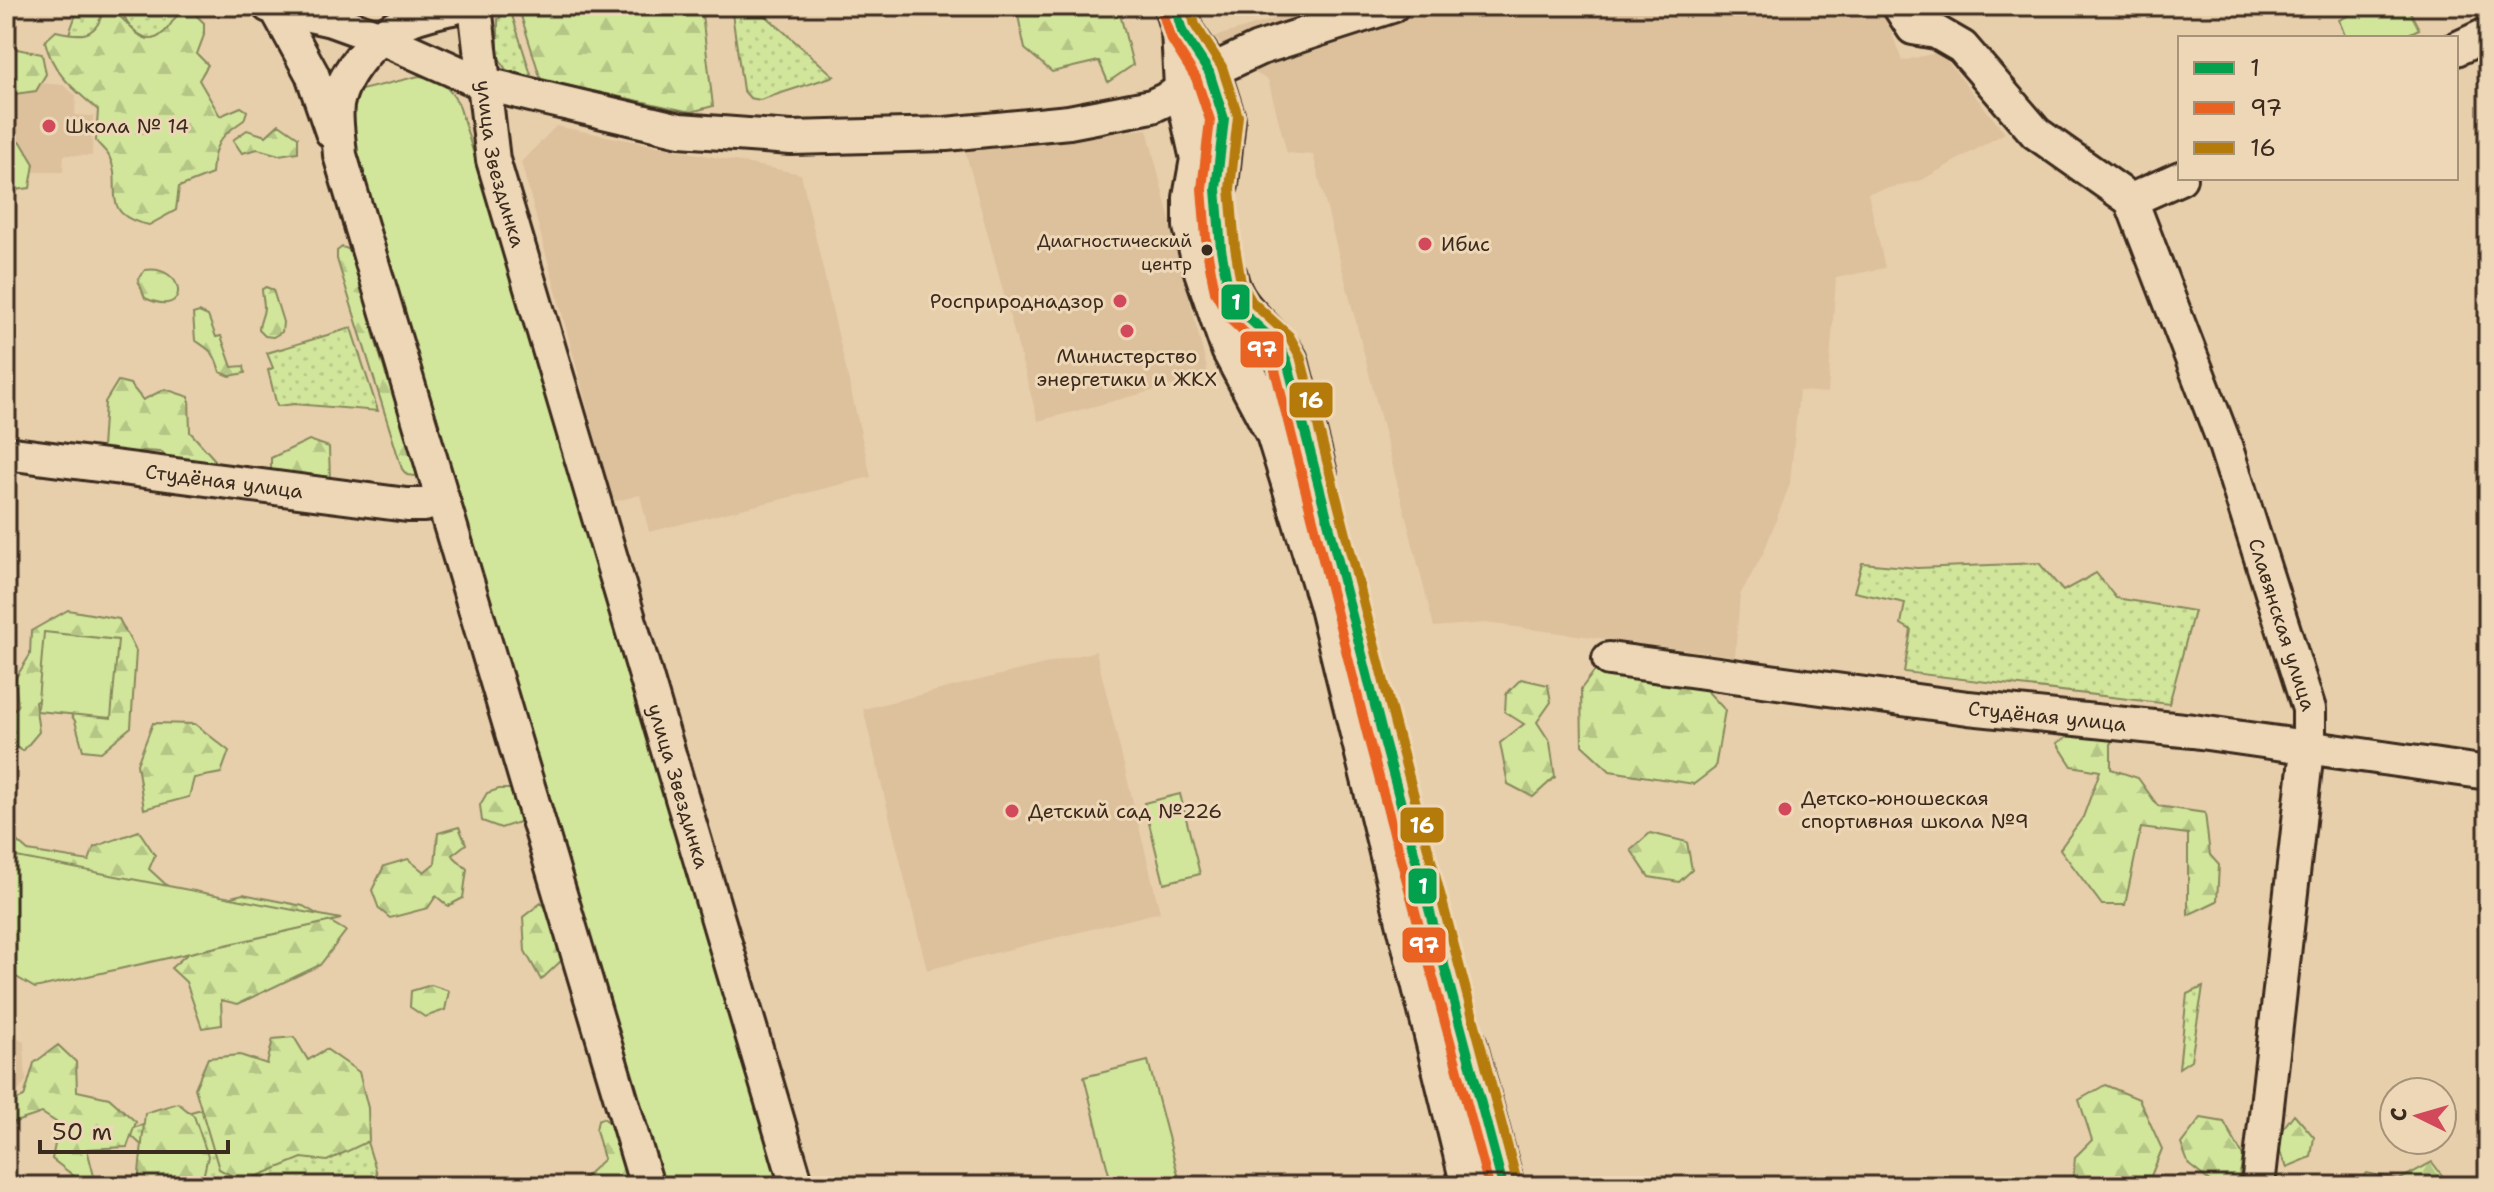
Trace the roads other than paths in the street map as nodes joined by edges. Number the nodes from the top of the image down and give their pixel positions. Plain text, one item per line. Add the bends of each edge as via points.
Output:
1 (460, 6) edge
2 (475, 6) edge
3 (1392, 6) edge
4 (1899, 6) edge
5 (272, 7) edge
6 (1178, 18) edge
7 (2488, 34) edge
8 (381, 38) junction
9 (2458, 48) edge
10 (1197, 80) junction
11 (482, 83) junction
12 (340, 155) junction
13 (2178, 179) edge
14 (2131, 200) junction
15 (6, 453) edge
16 (441, 500) junction
17 (1609, 659) dead end
18 (1354, 662) junction
19 (2307, 748) junction
20 (2488, 773) edge
21 (647, 1186) edge
22 (797, 1186) edge
23 (1472, 1186) edge
24 (1503, 1186) edge
25 (2258, 1186) edge

1 - 8 street via 412,19
2 - 11 street
3 - 10 street via 1258,49
4 - 14 street via 1913,28 1936,32 1962,47 2036,133
5 - 8 street, улица Звездинка
5 - 12 street via 312,74
6 - 10 main road
7 - 9 street
8 - 11 street, улица Звездинка
8 - 12 street via 343,85 337,107
10 - 11 street via 1152,106 1069,122 946,134 791,138 680,130
10 - 18 main road via 1224,119 1216,189 1228,288 1241,311 1278,345 1287,361
11 - 22 street, улица Звездинка via 493,160
12 - 16 street
13 - 14 street
14 - 19 street, Славянская улица via 2224,442 2309,709
15 - 16 street, Студёная улица via 407,505
16 - 21 street
17 - 19 street, Студёная улица
18 - 23 main road
18 - 24 main road
19 - 20 street, Студёная улица
19 - 25 street, Славянская улица

